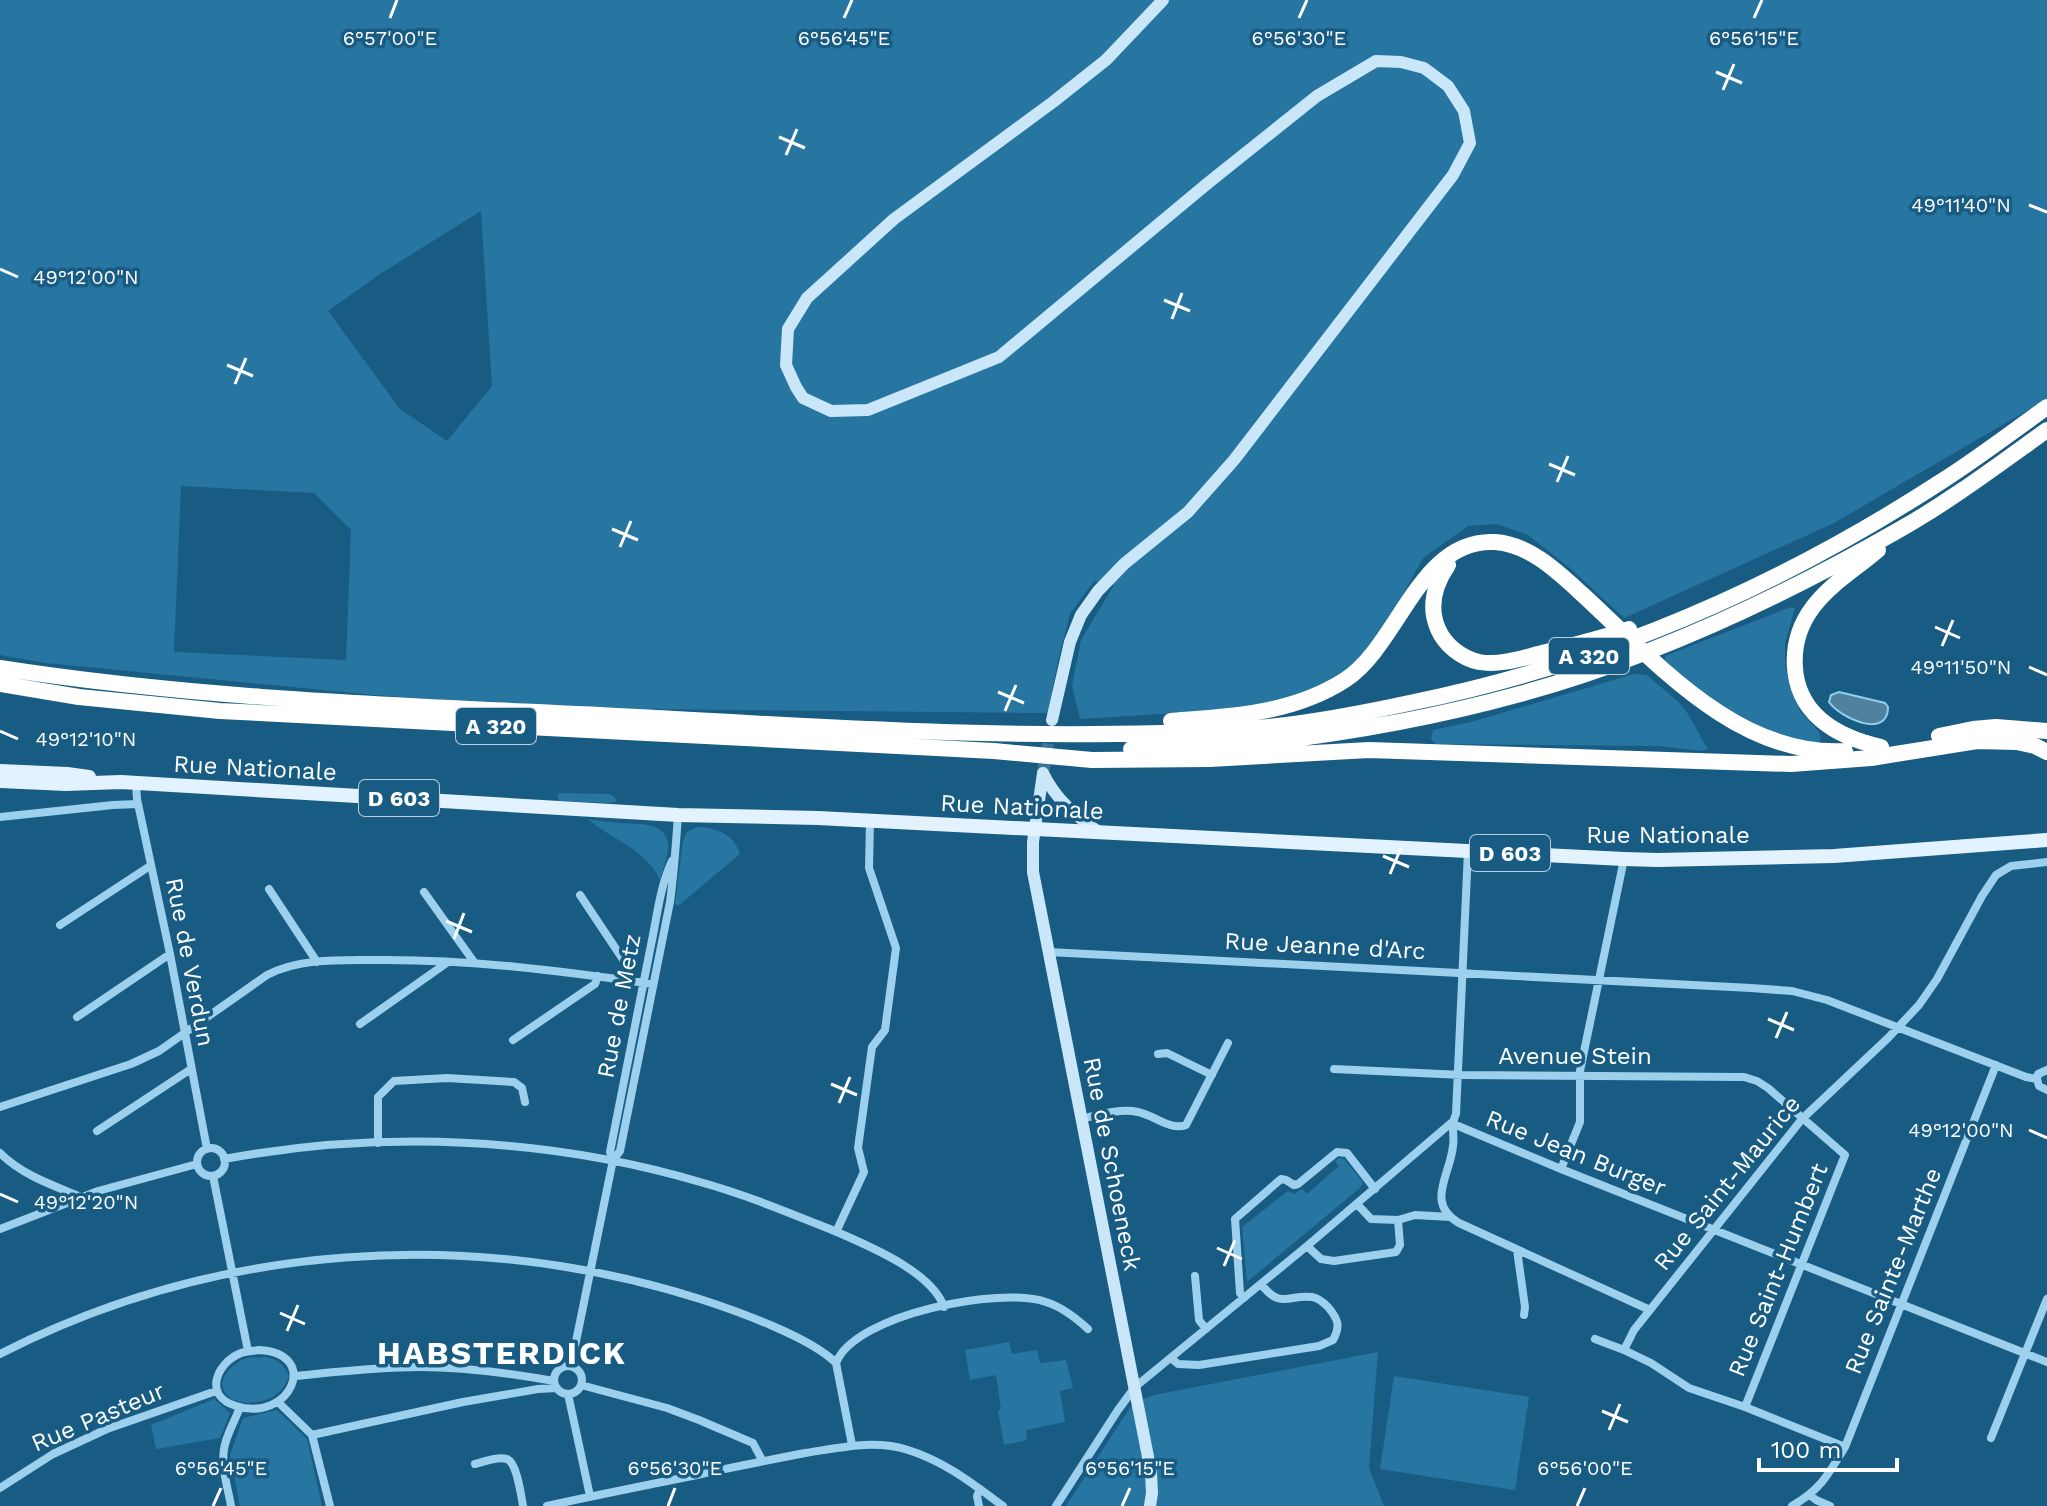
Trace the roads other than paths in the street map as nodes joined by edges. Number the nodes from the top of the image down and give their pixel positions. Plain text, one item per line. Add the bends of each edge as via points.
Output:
1 (1163, 0) edge
2 (2047, 407) edge
3 (2047, 430) edge
4 (1899, 530) junction
5 (1738, 595) junction
6 (1597, 611) junction
7 (0, 668) edge
8 (1667, 676) junction
9 (0, 684) edge
10 (1052, 720) tunnel mouth
11 (2047, 731) edge
12 (1074, 735) junction
13 (1881, 747) junction
14 (994, 751) junction
15 (2047, 752) edge
16 (1844, 761) junction
17 (0, 771) edge
18 (0, 781) edge
19 (129, 783) junction
20 (138, 804) junction
21 (678, 815) junction
22 (0, 817) edge
23 (870, 822) junction
24 (1034, 829) junction
25 (1100, 833) junction
26 (2047, 840) edge
27 (1921, 850) junction
28 (2047, 850) edge
29 (1468, 851) junction
30 (1624, 859) junction
31 (2047, 862) edge
32 (150, 866) junction
33 (269, 889) dead end
34 (424, 892) dead end
35 (580, 895) dead end
36 (60, 925) dead end
37 (1048, 952) junction
38 (170, 954) junction
39 (449, 961) junction
40 (317, 962) junction
41 (474, 962) junction
42 (1462, 973) junction
43 (598, 976) junction
44 (1600, 980) junction
45 (631, 981) junction
46 (648, 983) junction
47 (77, 1017) dead end
48 (360, 1024) dead end
49 (1898, 1028) junction
50 (184, 1032) junction
51 (513, 1040) dead end
52 (1228, 1043) dead end
53 (1158, 1054) dead end
54 (2047, 1060) edge
55 (1996, 1065) junction
56 (191, 1069) junction
57 (1334, 1069) dead end
58 (2045, 1070) edge
59 (1212, 1075) junction
60 (1458, 1075) junction
61 (1580, 1076) junction
62 (2037, 1079) junction
63 (2047, 1090) edge
64 (525, 1102) dead end
65 (0, 1107) edge
66 (1080, 1119) junction
67 (1802, 1119) junction
68 (1451, 1123) junction
69 (97, 1131) dead end
70 (378, 1143) junction
71 (207, 1149) junction
72 (0, 1153) edge
73 (224, 1159) junction
74 (613, 1160) junction
75 (197, 1164) junction
76 (1561, 1169) junction
77 (213, 1176) junction
78 (1375, 1189) junction
79 (81, 1197) junction
80 (1357, 1204) junction
81 (1450, 1217) junction
82 (1398, 1220) junction
83 (0, 1229) edge
84 (1713, 1230) junction
85 (836, 1232) junction
86 (1307, 1246) junction
87 (1517, 1250) junction
88 (1801, 1265) junction
89 (589, 1271) junction
90 (232, 1273) junction
91 (1195, 1276) dead end
92 (1261, 1284) junction
93 (1244, 1298) junction
94 (2047, 1299) edge
95 (1902, 1304) junction
96 (944, 1307) junction
97 (1650, 1310) junction
98 (1524, 1315) dead end
99 (1088, 1329) dead end
100 (1206, 1329) junction
101 (1595, 1339) dead end
102 (1624, 1350) junction
103 (248, 1351) junction
104 (2025, 1353) junction
105 (0, 1354) edge
106 (1171, 1358) junction
107 (2047, 1362) edge
108 (571, 1366) junction
109 (837, 1367) junction
110 (295, 1376) junction
111 (555, 1384) junction
112 (581, 1385) junction
113 (1135, 1387) junction
114 (216, 1391) junction
115 (568, 1394) junction
116 (278, 1402) junction
117 (240, 1407) junction
118 (1745, 1407) junction
119 (312, 1435) junction
120 (1991, 1438) dead end
121 (852, 1445) junction
122 (1845, 1447) junction
123 (762, 1460) junction
124 (475, 1464) dead end
125 (0, 1488) edge
126 (980, 1489) junction
127 (1810, 1495) junction
128 (590, 1496) junction
129 (231, 1506) edge
130 (330, 1506) edge
131 (523, 1506) edge
132 (547, 1506) edge
133 (979, 1506) edge
134 (1003, 1506) edge
135 (1056, 1506) edge
136 (1150, 1506) edge
137 (1792, 1506) edge
138 (1830, 1506) edge

1 - 10 main road via 1106,60 894,219 807,298 788,329 786,365 803,398 831,411 868,410 999,357 1317,96 1376,61 1424,68 1448,86 1464,111 1470,143 1436,199 1234,460 1188,512 1124,564 1081,615
2 - 5 highway, A 320 via 1943,481
3 - 4 highway, A 320
4 - 13 highway via 1814,605 1795,647 1794,671 1818,718 1853,739
4 - 14 highway, A 320 via 1694,633 1589,672 1473,706 1358,730 1250,744
5 - 6 highway via 1507,662 1460,655 1436,626 1433,595 1459,556 1497,548 1531,560
5 - 12 highway, A 320 via 1584,658 1439,697 1250,729
6 - 8 highway
6 - 12 highway via 1534,555 1497,542 1475,543 1445,557 1376,650 1326,692 1273,709
7 - 12 highway, A 320 via 220,694 908,732
8 - 13 highway via 1768,739 1837,752
8 - 16 highway via 1747,736
9 - 14 highway, A 320 via 220,711
11 - 13 highway via 1973,729
14 - 16 highway via 1092,760 1369,750 1791,764
15 - 16 highway via 1995,740
17 - 19 main road, Rue Nationale / D 603
18 - 19 main road, Rue Nationale / D 603
19 - 20 street, Rue de Verdun
19 - 21 main road, Rue Nationale / D 603
20 - 22 street
20 - 32 street, Rue de Verdun
21 - 23 main road, Rue Nationale / D 603
21 - 46 street, Rue de Metz via 674,875
23 - 24 main road, Rue Nationale / D 603
23 - 85 street via 869,868 896,948 885,1030 872,1047 858,1148 864,1172
24 - 25 main road, Rue Nationale / D 603
24 - 25 main road, Rue de Schoeneck via 1043,773 1060,801
24 - 37 main road, Rue de Schoeneck via 1033,872
25 - 29 main road, Rue Nationale / D 603
26 - 27 main road, Rue Nationale / D 603
27 - 28 main road, Rue Nationale / D 603
27 - 30 main road, Rue Nationale / D 603
29 - 30 main road, Rue Nationale / D 603
29 - 42 street
30 - 44 street
31 - 49 street, Rue Saint-Maurice via 2011,866 1996,875 1931,988
32 - 36 street
32 - 38 street, Rue de Verdun
33 - 40 street
34 - 41 street
35 - 45 street via 628,967
37 - 42 street, Rue Jeanne d'Arc
37 - 66 main road, Rue de Schoeneck
38 - 47 street
38 - 50 street, Rue de Verdun
39 - 40 street
39 - 41 street
39 - 48 street
40 - 50 street via 267,975
41 - 43 street
42 - 44 street, Rue Jeanne d'Arc
42 - 60 street
43 - 45 street
43 - 51 street via 595,984
44 - 49 street, Rue Jeanne d'Arc via 1792,991
44 - 61 street
45 - 46 street
46 - 74 street, Rue de Metz via 620,1151
49 - 55 street, Rue Jeanne d'Arc
49 - 67 street, Rue Saint-Maurice
50 - 56 street, Rue de Verdun
50 - 65 street via 131,1064
52 - 59 street
53 - 59 street via 1167,1053
54 - 58 street
55 - 62 street, Rue Jeanne d'Arc
55 - 95 street, Rue Sainte-Marthe
56 - 69 street
56 - 71 street, Rue de Verdun
57 - 60 street, Avenue Stein
58 - 62 street
59 - 66 street via 1188,1122 1180,1127 1131,1110
60 - 61 street, Avenue Stein
60 - 68 street
61 - 67 street, Avenue Stein via 1744,1077 1768,1088
61 - 76 street via 1580,1122
62 - 63 street
64 - 70 street via 522,1088 514,1082 394,1081 378,1097
66 - 113 main road, Rue de Schoeneck
67 - 84 street, Rue Saint-Maurice
67 - 88 street, Rue Saint-Humbert via 1845,1155
68 - 76 street, Rue Jean Burger
68 - 78 street, Rue Jean Burger
68 - 81 street via 1453,1146 1441,1198
70 - 73 street
70 - 74 street via 479,1144
71 - 73 street via 220,1151
71 - 75 street
72 - 79 street via 34,1177
73 - 77 street via 221,1172
74 - 85 street via 742,1195
74 - 89 street, Rue de Metz
75 - 77 street via 202,1174
75 - 79 street
76 - 84 street, Rue Jean Burger
77 - 90 street
78 - 80 street, Rue Jean Burger
78 - 93 street via 1347,1153 1337,1152 1298,1184 1281,1179 1235,1219
79 - 83 street
80 - 82 street via 1371,1219
80 - 86 street, Rue Jean Burger
81 - 82 street via 1415,1215
81 - 87 street
82 - 86 street via 1396,1252 1334,1261 1321,1259
84 - 88 street, Rue Jean Burger
84 - 97 street, Rue Saint-Maurice
85 - 96 street via 916,1274 930,1284
86 - 92 street, Rue Jean Burger
87 - 97 street
87 - 98 street
88 - 95 street, Rue Jean Burger
88 - 118 street, Rue Saint-Humbert
89 - 90 street via 489,1257 403,1254 314,1259
89 - 108 street, Rue de Metz
89 - 109 street via 716,1305 803,1341 827,1354
90 - 103 street
90 - 105 street via 69,1322
91 - 100 street via 1199,1320
92 - 93 street, Rue Jean Burger
92 - 106 street via 1277,1298 1322,1301 1337,1317 1333,1340 1199,1365 1178,1364
93 - 100 street, Rue Jean Burger
94 - 104 street
95 - 104 street, Rue Jean Burger
95 - 122 street, Rue Sainte-Marthe
96 - 99 street via 987,1298 1029,1298 1063,1310
96 - 109 street via 874,1329 840,1353
97 - 102 street, Rue Saint-Maurice
100 - 106 street, Rue Jean Burger
101 - 102 street
102 - 118 street via 1689,1388
103 - 110 street via 281,1356
103 - 114 street via 220,1370
104 - 107 street, Rue Jean Burger
104 - 120 street
106 - 113 street, Rue Jean Burger
108 - 111 street via 559,1369
108 - 112 street via 580,1373
109 - 121 street
110 - 111 street via 421,1367 512,1373
110 - 116 street
111 - 115 street
111 - 119 street
112 - 115 street
112 - 123 street via 699,1420 753,1443
113 - 135 street, Rue Jean Burger
113 - 136 main road, Rue de Schoeneck via 1151,1472
114 - 117 street via 223,1401
114 - 125 street, Rue Pasteur via 94,1435
115 - 128 street
116 - 117 street
116 - 119 street
117 - 129 street via 223,1451
118 - 122 street
119 - 130 street
121 - 123 street
121 - 126 street via 908,1450
122 - 127 street, Rue Sainte-Marthe
123 - 128 street
124 - 131 street via 509,1459
126 - 133 street
126 - 134 street
127 - 137 street
127 - 138 street
128 - 132 street

